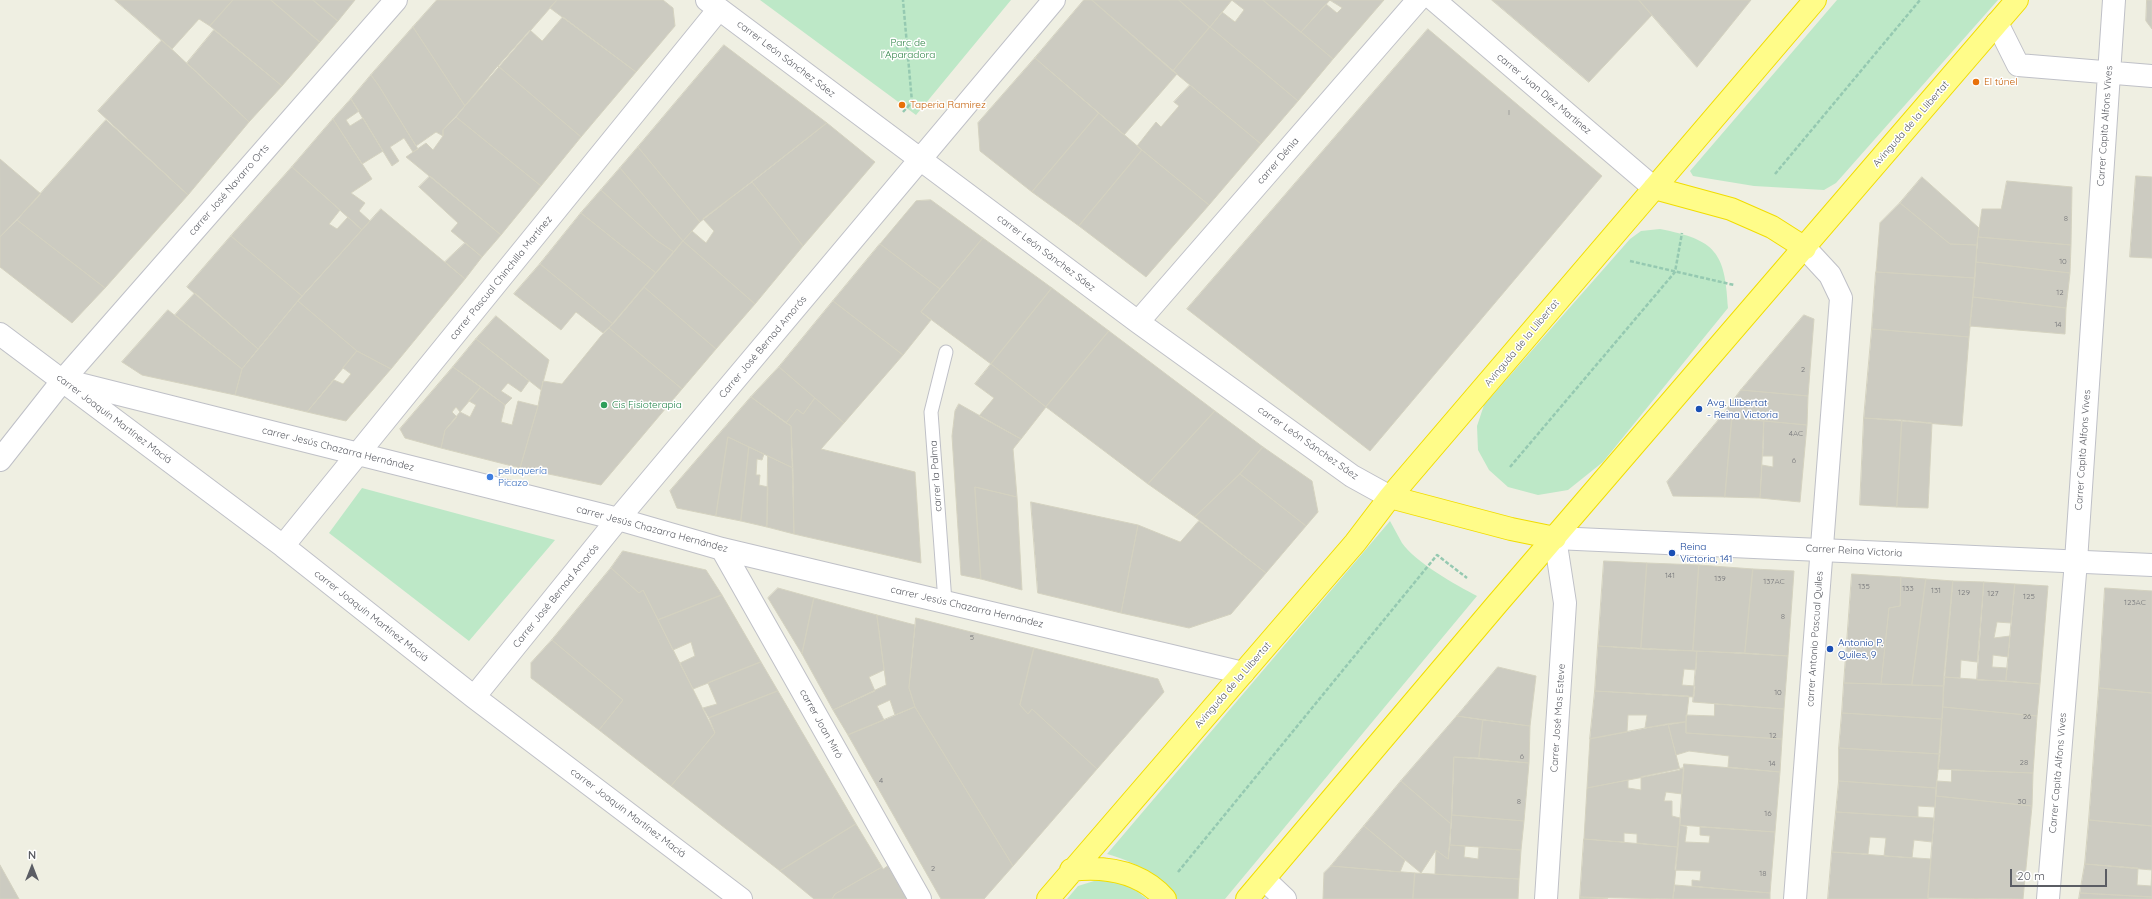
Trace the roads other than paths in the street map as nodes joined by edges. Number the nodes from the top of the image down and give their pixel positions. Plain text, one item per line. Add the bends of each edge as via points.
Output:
1 (396, 0) edge
2 (1054, 0) edge
3 (1418, 0) edge
4 (1434, 0) edge
5 (1815, 0) edge
6 (2017, 0) edge
7 (2114, 0) edge
8 (713, 4) edge
9 (1997, 23) junction
10 (2108, 73) junction
11 (2152, 76) edge
12 (921, 159) junction
13 (1654, 188) junction
14 (1805, 248) junction
15 (1138, 322) junction
16 (0, 334) edge
17 (946, 352) dead end
18 (63, 380) junction
19 (358, 454) junction
20 (0, 460) edge
21 (1390, 497) junction
22 (618, 519) junction
23 (1555, 538) junction
24 (283, 546) junction
25 (722, 549) junction
26 (1822, 549) junction
27 (2076, 561) junction
28 (2152, 565) edge
29 (945, 602) junction
30 (1244, 673) junction
31 (474, 697) junction
32 (1071, 870) junction
33 (1265, 880) junction
34 (741, 899) edge
35 (920, 899) edge
36 (1048, 899) edge
37 (1166, 899) edge
38 (1247, 899) edge
39 (1285, 899) edge
40 (1546, 899) edge
41 (1795, 899) edge
42 (2048, 899) edge

1 - 18 street, carrer José Navarro Orts
2 - 12 street, Carrer José Bernad Amorós
3 - 15 street, carrer Dénia
4 - 13 street, carrer Juan Díez Martínez
5 - 13 highway, Avinguda de la Llibertat
6 - 9 highway, Avinguda de la Llibertat
7 - 10 street, Carrer Capità Alfons Vives
8 - 12 street, carrer León Sánchez Sáez
8 - 19 street, carrer Pascual Chinchilla Martínez
9 - 10 street via 2018,65
9 - 14 highway, Avinguda de la Llibertat
10 - 11 street
10 - 27 street, Carrer Capità Alfons Vives
12 - 15 street, carrer León Sánchez Sáez
12 - 22 street, Carrer José Bernad Amorós
13 - 14 highway via 1731,209 1772,227
13 - 21 highway, Avinguda de la Llibertat
14 - 23 highway, Avinguda de la Llibertat
14 - 26 street, carrer Antonio Pascual Quiles via 1830,275 1841,298
15 - 21 street, carrer León Sánchez Sáez via 1352,476
16 - 18 street, carrer Joaquín Martínez Maciá
17 - 29 lane, carrer la Palma via 931,412
18 - 19 street, carrer Jesús Chazarra Hernández
18 - 20 street, carrer José Navarro Orts
18 - 24 street, carrer Joaquín Martínez Maciá
19 - 22 street, carrer Jesús Chazarra Hernández
19 - 24 street, carrer Pascual Chinchilla Martínez
21 - 23 highway
21 - 30 highway, Avinguda de la Llibertat via 1355,543
22 - 25 street, carrer Jesús Chazarra Hernández
22 - 31 street, Carrer José Bernad Amorós
23 - 26 street, Carrer Reina Victoria
23 - 33 highway, Avinguda de la Llibertat
23 - 40 street, Carrer José Mas Esteve via 1565,603
24 - 31 street, carrer Joaquín Martínez Maciá
25 - 29 street, carrer Jesús Chazarra Hernández
25 - 35 street, carrer Joan Miró
26 - 27 street, Carrer Reina Victoria
26 - 41 street, carrer Antonio Pascual Quiles
27 - 28 street, Carrer Reina Victoria
27 - 42 street, Carrer Capità Alfons Vives
29 - 30 street, carrer Jesús Chazarra Hernández
30 - 32 highway, Avinguda de la Llibertat
31 - 34 street, carrer Joaquín Martínez Maciá
32 - 36 highway, Avinguda de la Llibertat
32 - 37 highway via 1095,867 1118,871 1140,879
33 - 38 highway, Avinguda de la Llibertat
33 - 39 street

